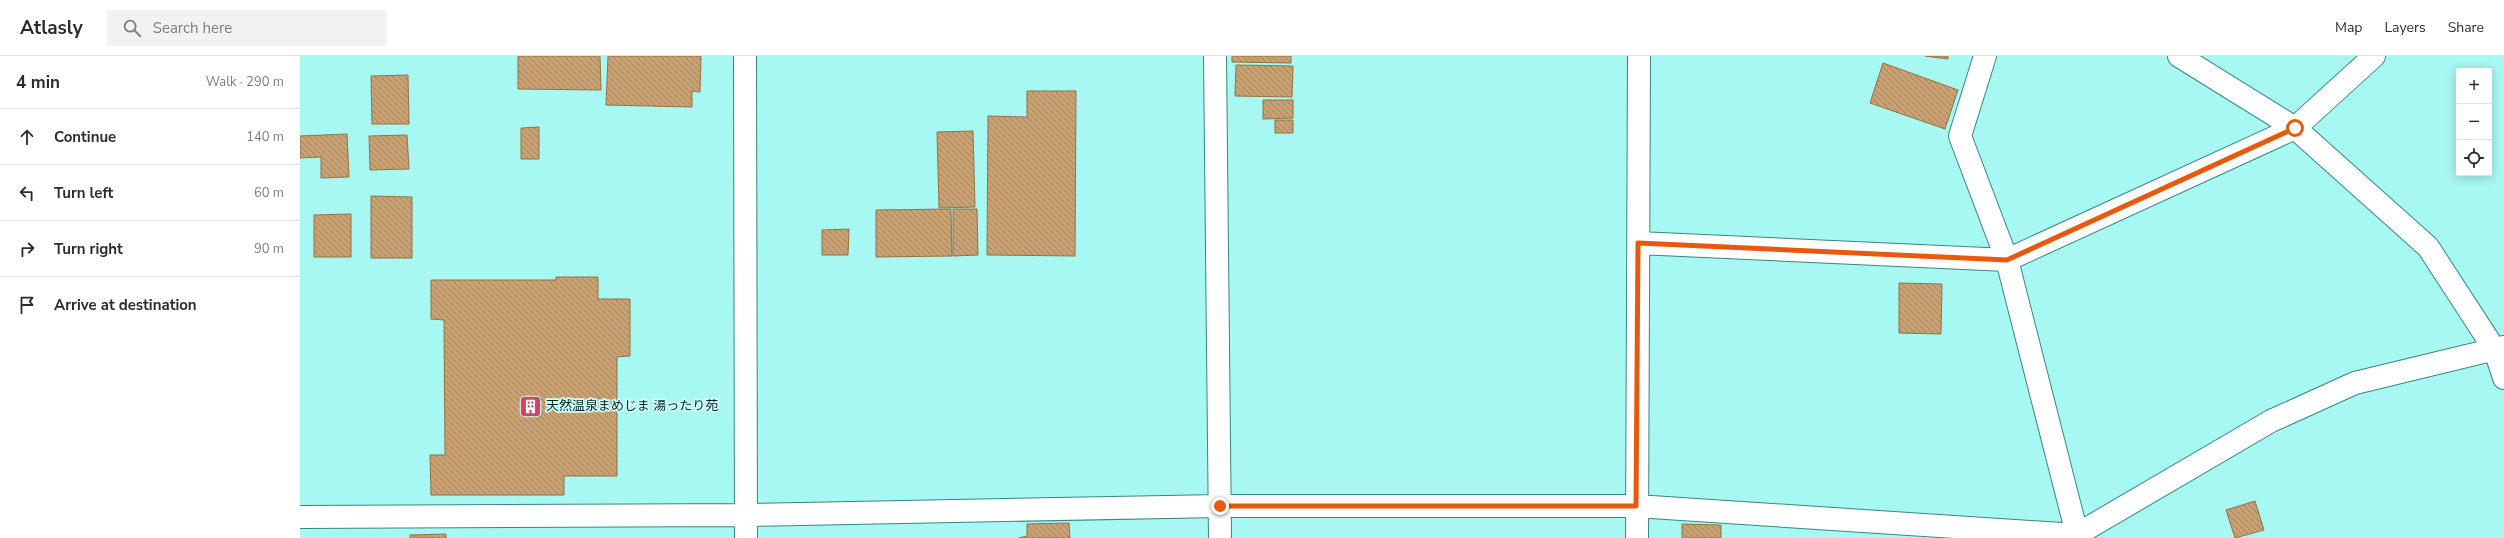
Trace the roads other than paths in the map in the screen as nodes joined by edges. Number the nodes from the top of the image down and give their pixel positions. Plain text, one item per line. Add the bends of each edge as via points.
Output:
1 (745, 56) edge
2 (1215, 56) edge
3 (1638, 56) edge
4 (1985, 56) edge
5 (2179, 56) edge
6 (2374, 56) edge
7 (2295, 128) junction
8 (1638, 243) junction
9 (2007, 260) junction
10 (2499, 348) edge
11 (2504, 378) edge
12 (1220, 506) junction
13 (1636, 506) junction
14 (746, 515) junction
15 (300, 516) edge
16 (2077, 536) edge
17 (746, 538) edge
18 (1220, 538) edge
19 (1637, 538) edge

1 - 14 street
2 - 12 street
3 - 8 street
4 - 9 street via 1960,136
5 - 7 street
6 - 7 street
7 - 9 street
7 - 10 street via 2428,247
8 - 9 street
8 - 13 street
9 - 16 street
10 - 11 street
10 - 16 street via 2355,383 2272,421
12 - 13 street
12 - 14 street
12 - 18 street
13 - 16 street
13 - 19 street
14 - 15 street
14 - 17 street

